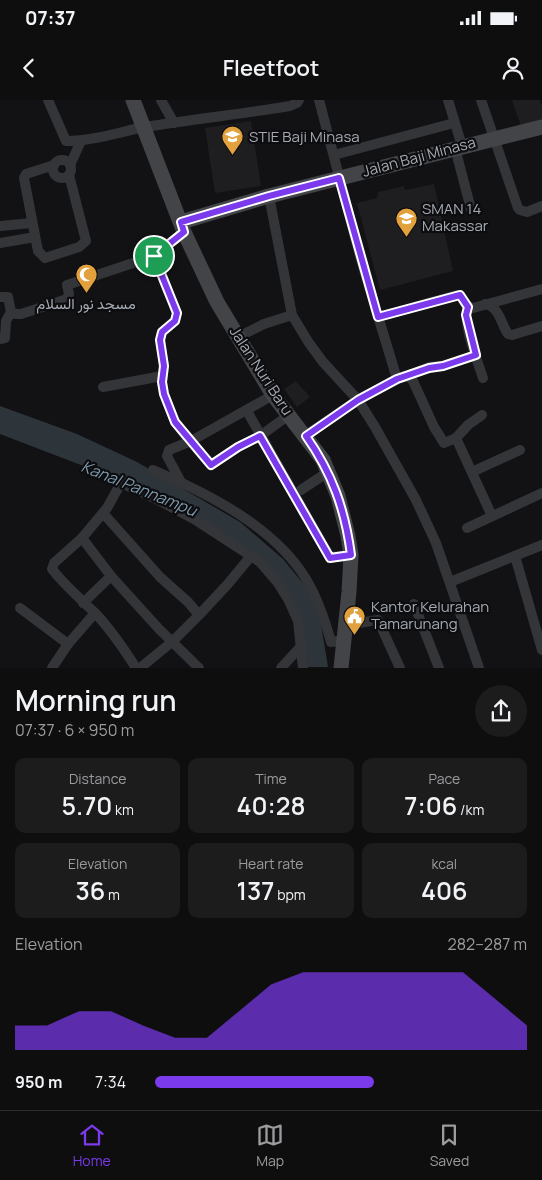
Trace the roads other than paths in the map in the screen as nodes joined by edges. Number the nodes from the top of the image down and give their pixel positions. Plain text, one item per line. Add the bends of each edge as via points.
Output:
1 (48, 100) edge
2 (133, 100) edge
3 (161, 100) edge
4 (299, 100) edge
5 (319, 100) edge
6 (448, 100) edge
7 (481, 100) edge
8 (174, 123) junction
9 (454, 123) junction
10 (144, 128) junction
11 (541, 131) edge
12 (493, 138) junction
13 (66, 141) junction
14 (81, 141) junction
15 (459, 147) junction
16 (334, 155) junction
17 (53, 166) junction
18 (68, 175) junction
19 (339, 178) junction
20 (269, 196) junction
21 (542, 206) edge
22 (471, 209) dead end
23 (32, 224) junction
24 (0, 226) edge
25 (182, 227) junction
26 (34, 237) junction
27 (0, 243) edge
28 (154, 256) junction
29 (542, 289) edge
30 (0, 297) edge
31 (485, 304) junction
32 (468, 307) junction
33 (11, 312) junction
34 (292, 315) junction
35 (378, 317) junction
36 (541, 326) edge
37 (238, 336) junction
38 (542, 337) edge
39 (0, 339) edge
40 (476, 355) junction
41 (162, 376) junction
42 (408, 376) junction
43 (483, 378) dead end
44 (397, 379) junction
45 (103, 387) dead end
46 (273, 395) junction
47 (358, 400) junction
48 (247, 411) junction
49 (289, 415) junction
50 (482, 415) dead end
51 (260, 436) junction
52 (306, 436) junction
53 (456, 438) junction
54 (191, 441) junction
55 (520, 450) dead end
56 (153, 470) dead end
57 (328, 472) junction
58 (472, 472) junction
59 (181, 482) junction
60 (301, 490) dead end
61 (542, 492) edge
62 (103, 513) junction
63 (492, 516) junction
64 (467, 528) dead end
65 (82, 538) junction
66 (542, 545) edge
67 (351, 555) junction
68 (251, 556) junction
69 (515, 556) junction
70 (111, 576) junction
71 (450, 582) junction
72 (83, 603) junction
73 (414, 604) dead end
74 (20, 608) dead end
75 (95, 613) junction
76 (199, 615) junction
77 (345, 632) junction
78 (173, 641) junction
79 (68, 644) junction
80 (302, 645) junction
81 (542, 650) edge
82 (52, 668) edge
83 (138, 668) edge
84 (199, 668) edge
85 (281, 668) edge
86 (304, 668) edge
87 (342, 668) edge
88 (400, 668) edge
89 (439, 668) edge
90 (479, 668) edge

1 - 13 street
2 - 10 street, Jalan Nuri Baru
3 - 8 street
4 - 8 street via 290,106
5 - 16 street
6 - 9 street
7 - 12 street
8 - 10 street
9 - 15 street
9 - 16 street
10 - 14 street
10 - 25 street, Jalan Nuri Baru
11 - 12 street, Jalan Baji Minasa
12 - 15 street, Jalan Baji Minasa
12 - 21 street via 520,210 527,212
13 - 14 street
13 - 17 street
14 - 18 street
15 - 19 street, Jalan Baji Minasa
15 - 22 street
16 - 19 street
17 - 18 street via 56,176
17 - 18 street via 66,161
17 - 23 street via 24,176
18 - 26 street via 86,241 79,247 42,257
19 - 20 street, Jalan Baji Minasa
19 - 35 street
20 - 25 street, Jalan Baji Minasa
20 - 34 street
23 - 24 street
23 - 26 street
25 - 28 street
25 - 37 street, Jalan Nuri Baru via 217,302
26 - 27 street
28 - 33 street via 67,285 69,296 64,300 21,314
28 - 41 street via 177,313 175,321 161,335
29 - 31 street
30 - 33 street via 8,297
31 - 32 street
31 - 36 street via 496,311 508,334
32 - 35 street via 457,295
32 - 40 street via 466,315
33 - 39 street via 6,321 5,338
34 - 37 street
34 - 47 street via 323,362
35 - 44 street
36 - 38 street
37 - 46 street, Jalan Nuri Baru
40 - 42 street
40 - 43 street
41 - 45 street
41 - 54 street via 164,394 175,422
42 - 44 street
42 - 53 street via 444,443
44 - 47 street
46 - 48 street
46 - 49 street, Jalan Nuri Baru
47 - 52 street
47 - 71 street via 416,500
48 - 51 street
48 - 54 street
49 - 51 street
49 - 52 street, Jalan Nuri Baru
50 - 53 street
51 - 54 street via 211,465
51 - 67 street via 330,557
52 - 57 street, Jalan Nuri Baru
53 - 58 street
54 - 59 street via 169,450 167,454
55 - 58 street
56 - 59 street
57 - 60 street
57 - 67 street, Jalan Nuri Baru via 343,512
58 - 63 street
59 - 77 street via 270,537 306,578 322,612 331,642
61 - 63 street
62 - 65 street
62 - 68 street via 121,483 194,519
62 - 76 street
63 - 64 street
65 - 70 street
65 - 72 street via 52,569
66 - 69 street
67 - 77 street, Jalan Nuri Baru
68 - 76 street
68 - 80 street via 270,573 288,599 298,621
69 - 71 street
69 - 81 street
70 - 72 street
70 - 78 street
71 - 90 street
72 - 75 street
73 - 89 street
74 - 79 street
75 - 79 street
75 - 83 street
76 - 78 street
77 - 87 street, Jalan Nuri Baru
77 - 88 street via 378,620
78 - 83 street
78 - 84 street
79 - 82 street
80 - 85 street
80 - 86 street

